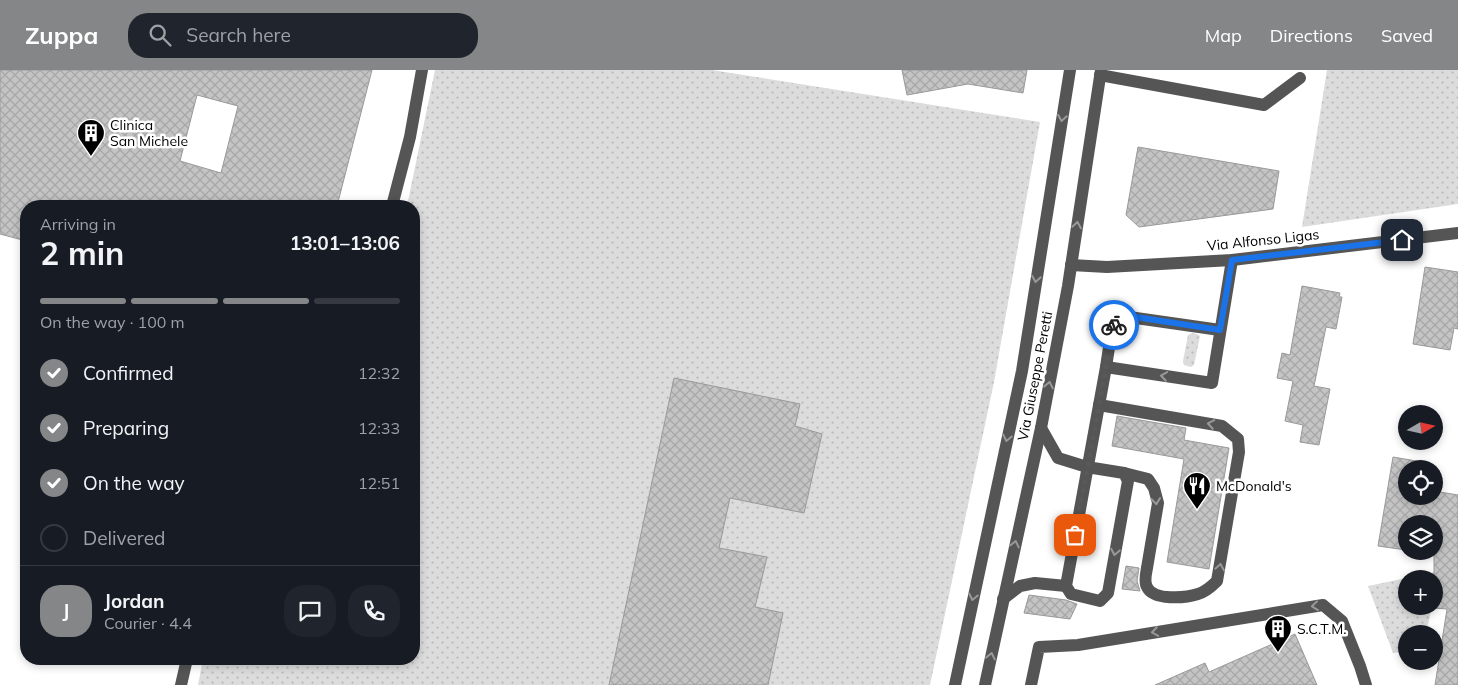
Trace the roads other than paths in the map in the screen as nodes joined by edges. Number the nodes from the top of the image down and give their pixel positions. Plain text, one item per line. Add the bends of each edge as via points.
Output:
1 (422, 70) edge
2 (1070, 70) edge
3 (1100, 73) edge
4 (1300, 78) dead end
5 (394, 200) edge
6 (1458, 233) edge
7 (1232, 260) junction
8 (1071, 265) junction
9 (1220, 330) junction
10 (1106, 367) junction
11 (1099, 405) junction
12 (1041, 428) junction
13 (1087, 467) junction
14 (1124, 474) junction
15 (1066, 586) junction
16 (1003, 599) junction
17 (186, 665) edge
18 (181, 685) edge
19 (954, 685) edge
20 (985, 685) edge
21 (1031, 685) edge
22 (1366, 685) edge

1 - 5 street via 410,137
2 -> 19 street, Via Giuseppe Peretti via 1022,371
3 - 4 street via 1264,105
8 -> 3 street, Via Giuseppe Peretti
6 - 7 street, Via Alfonso Ligas
7 - 8 street, Via Alfonso Ligas via 1107,267
7 - 9 street
12 -> 8 street, Via Giuseppe Peretti
9 - 10 street via 1129,316 1118,319 1112,328
9 -> 10 street via 1212,383
10 - 11 street
11 - 13 street
14 -> 11 street via 1148,479 1158,503 1147,587 1153,594 1179,598 1200,594 1212,586 1217,581 1239,452 1238,439 1222,426
12 - 13 street via 1058,458
16 -> 12 street, Via Giuseppe Peretti
13 - 14 street
13 - 15 street
14 -> 15 street via 1128,482 1108,593 1100,601 1071,594
15 - 16 street via 1023,585
20 -> 16 street, Via Giuseppe Peretti
17 - 18 street
22 -> 21 street via 1342,621 1323,605 1078,645 1040,647

